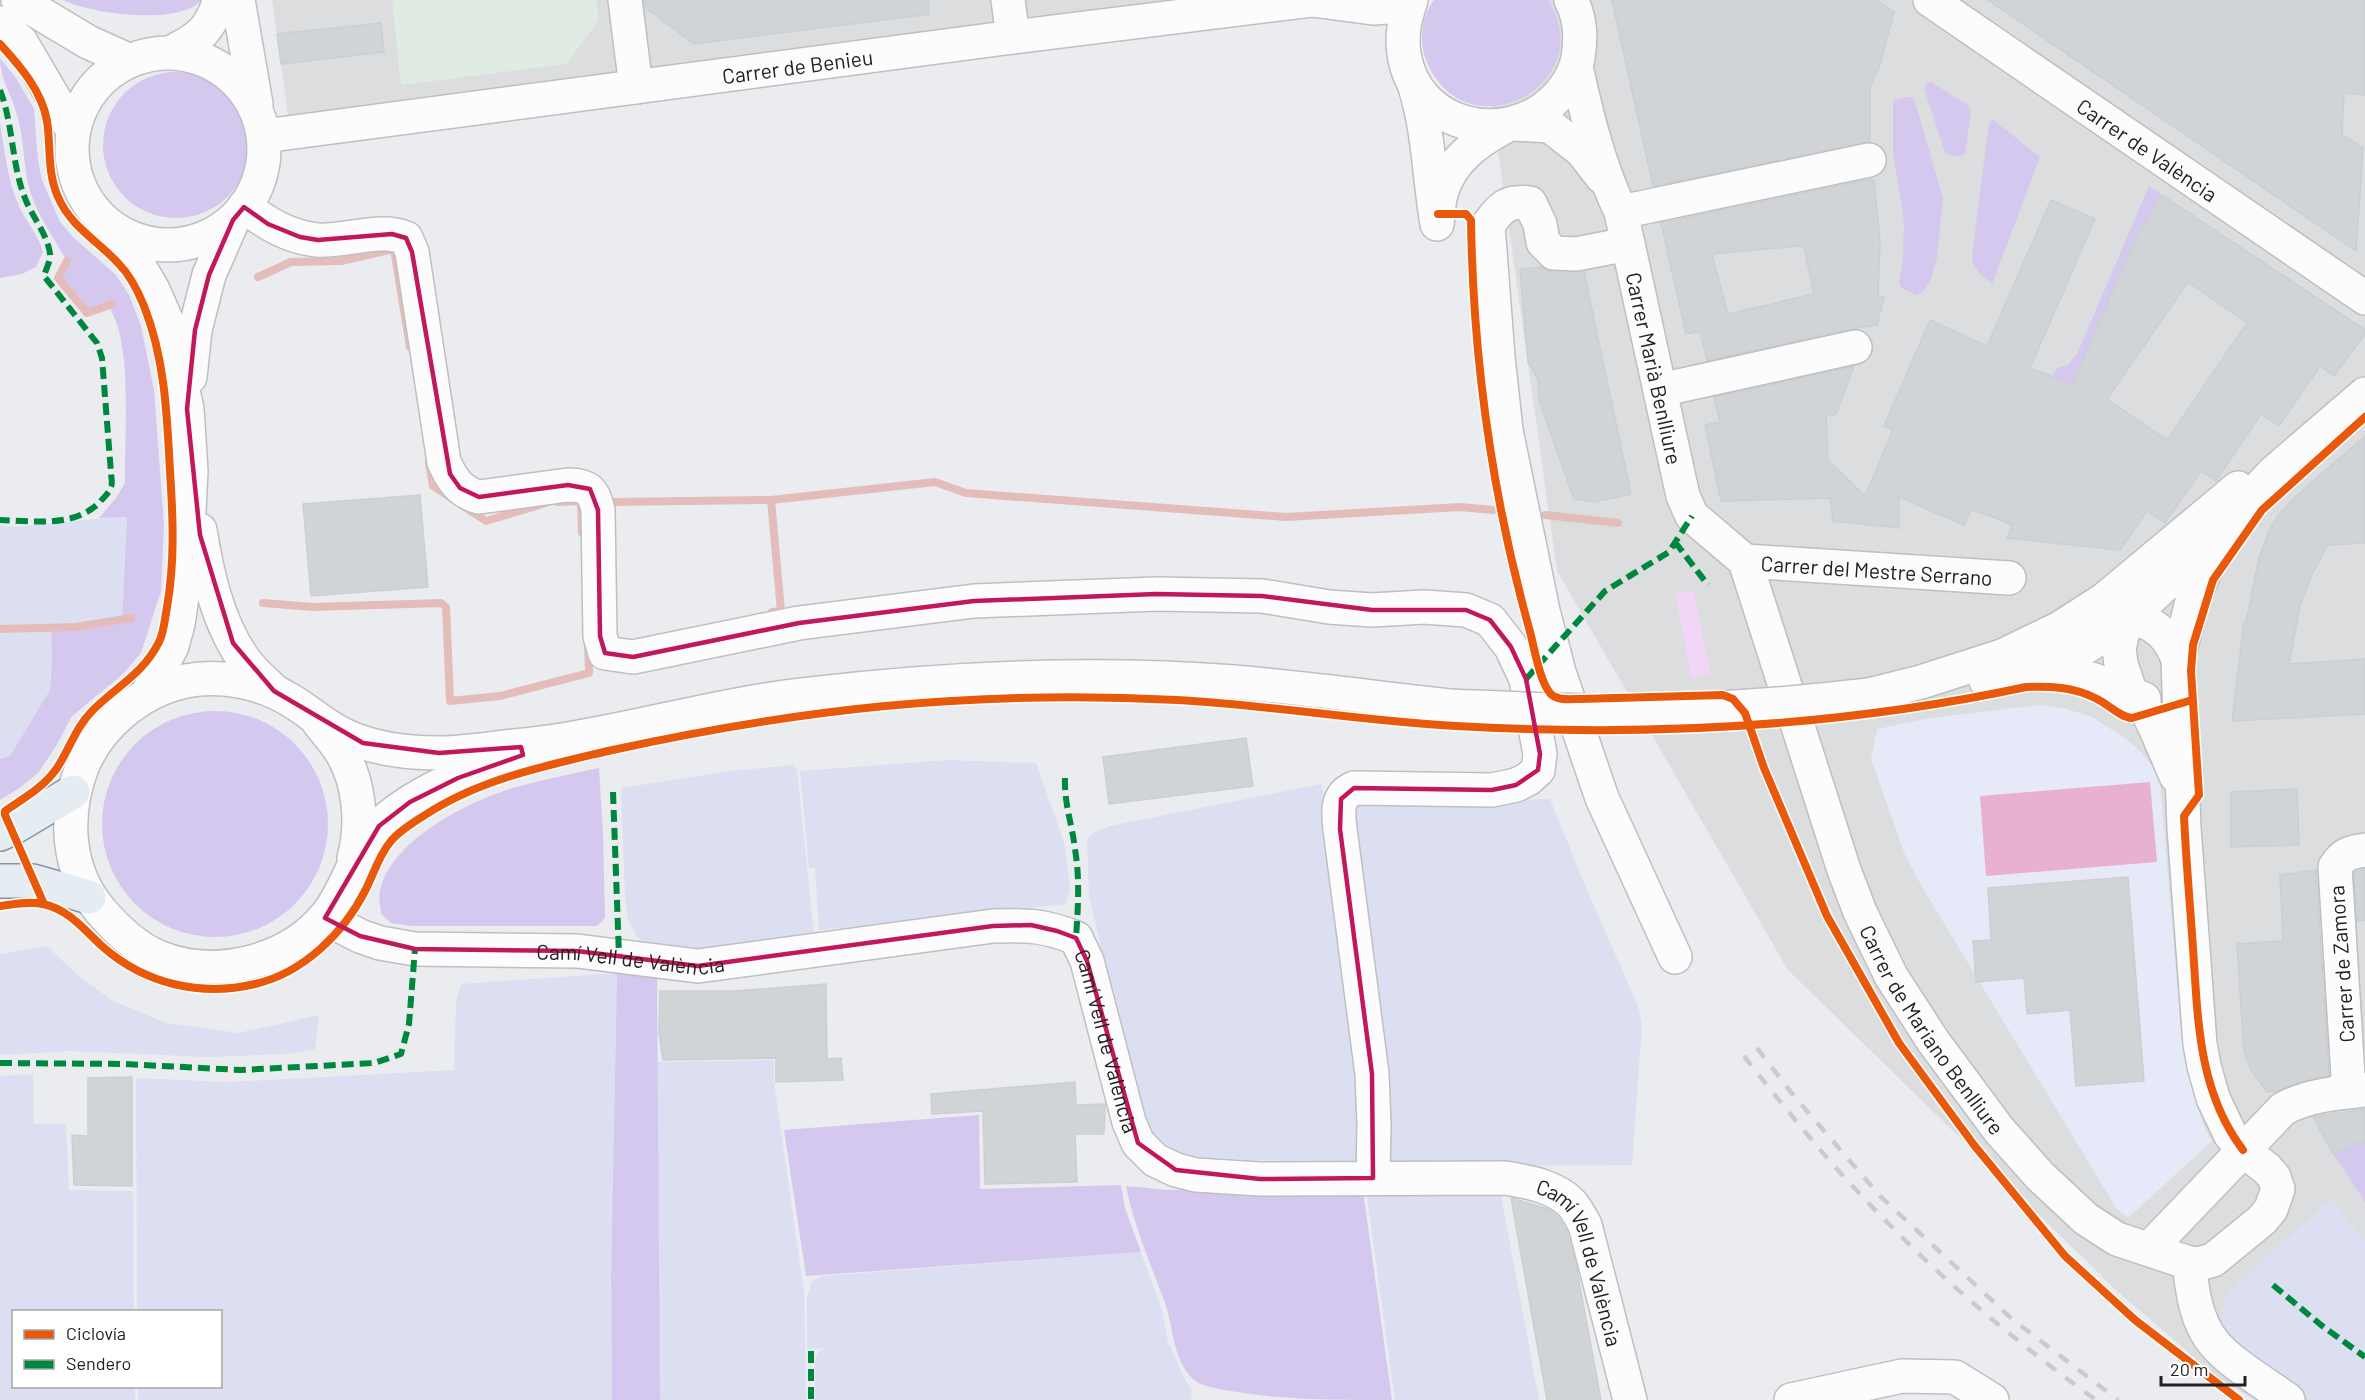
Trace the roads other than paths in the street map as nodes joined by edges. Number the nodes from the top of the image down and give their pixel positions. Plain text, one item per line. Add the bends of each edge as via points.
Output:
1 (18, 0) edge
2 (220, 0) edge
3 (238, 0) edge
4 (625, 0) edge
5 (1008, 0) edge
6 (1410, 0) edge
7 (1571, 0) edge
8 (1930, 0) edge
9 (1333, 3) junction
10 (0, 23) edge
11 (1013, 37) junction
12 (172, 52) junction
13 (128, 60) junction
14 (1576, 67) junction
15 (1409, 68) junction
16 (636, 87) junction
17 (260, 124) junction
18 (1510, 125) junction
19 (72, 129) junction
20 (1869, 160) dead end
21 (1607, 183) junction
22 (1621, 212) junction
23 (239, 214) junction
24 (103, 221) junction
25 (1628, 244) junction
26 (2365, 298) edge
27 (1855, 347) dead end
28 (2365, 374) edge
29 (1660, 390) junction
30 (2365, 394) edge
31 (186, 409) junction
32 (190, 471) junction
33 (2217, 514) junction
34 (1735, 551) junction
35 (2009, 578) dead end
36 (2125, 618) junction
37 (2060, 628) junction
38 (2179, 669) junction
39 (1983, 682) junction
40 (274, 691) junction
41 (2131, 694) junction
42 (147, 695) junction
43 (1869, 695) junction
44 (316, 719) junction
45 (567, 740) junction
46 (73, 792) junction
47 (2184, 816) junction
48 (0, 834) edge
49 (2365, 850) edge
50 (348, 880) junction
51 (0, 881) edge
52 (89, 897) junction
53 (325, 918) junction
54 (1675, 957) dead end
55 (2351, 1091) edge
56 (2243, 1150) junction
57 (1373, 1178) junction
58 (2149, 1248) junction
59 (2189, 1263) junction
60 (1629, 1400) edge
61 (1791, 1400) edge
62 (1992, 1400) edge
63 (2288, 1400) edge

1 - 13 street via 88,42
2 - 12 street via 213,22 196,39
3 - 17 street
4 - 16 street
5 - 11 street
6 - 9 street, Carrer de Benieu via 1388,8
6 - 15 street via 1403,25
7 - 14 street via 1581,38
8 - 26 street, Carrer de València
9 - 11 street, Carrer de Benieu via 1312,0
9 - 15 street, Carrer de Benieu via 1361,13 1385,30
10 - 19 street via 21,42
11 - 16 street, Carrer de Benieu
12 - 13 street
12 - 17 street via 200,57 225,70 244,90
13 - 19 street via 102,77 83,101
14 - 18 street via 1562,92 1548,106
14 - 21 street, Carrer Marià Benlliure
15 - 18 street, Carrer de Benieu via 1427,99 1443,113 1484,127
15 - 18 street via 1428,141 1437,224 1442,190 1458,162 1479,140
16 - 17 street, Carrer de Benieu
17 - 23 street via 262,169 257,186
18 - 21 street, Carrer Marià Benlliure via 1550,126 1582,151
19 - 24 street via 71,163 82,194
20 - 22 street
21 - 22 street, Carrer Marià Benlliure
22 - 25 street, Carrer Marià Benlliure
23 - 24 street via 210,236 183,244 154,244 126,237
23 - 31 street via 209,275 198,319
23 - 57 street via 283,232 318,240 392,234 406,238 412,252 444,462 460,488 479,497 568,485 590,489 598,510 600,636 605,653 633,657 799,623 974,601 1156,594 1263,596 1372,610 1466,610 1490,620 1511,647 1526,679 1540,754 1538,770 1516,785 1492,790 1354,788 1341,799 1338,813 1372,1074
24 - 31 street via 134,257 171,331
25 - 29 street, Carrer Marià Benlliure
25 - 54 street via 1576,254 1554,252 1543,242 1530,203 1524,202 1501,207 1488,225 1506,430 1548,630 1602,798
27 - 29 street
28 - 33 street
29 - 34 street, Carrer Marià Benlliure via 1683,496 1692,516
30 - 33 street via 2273,473
31 - 32 street
32 - 40 street via 202,544 223,622 246,662
32 - 42 street via 186,570 178,624 172,646
33 - 36 street via 2152,598
33 - 37 street
33 - 38 street via 2192,601
34 - 35 street, Carrer del Mestre Serrano
34 - 58 street, Carrer de Mariano Benlliure via 1844,870 1891,976 1964,1084 2040,1176 2096,1226 2117,1239
36 - 37 street via 2097,615
36 - 38 street via 2142,619 2166,637
36 - 39 street via 2071,655
36 - 41 street via 2119,649
37 - 43 street via 2002,656
38 - 41 street via 2170,694 2145,700
38 - 47 street
39 - 41 street via 2039,673 2063,674 2084,677
39 - 43 street
40 - 42 street via 228,679 186,681
40 - 44 street
41 - 47 street via 2148,713 2174,768
42 - 46 street via 113,719 88,753
43 - 45 street, bridge via 1769,705 1612,711 1449,706 1231,682 1011,678 794,696 731,705
44 - 45 street via 363,743 397,750 439,753
44 - 50 street via 343,754 358,795 359,838
45 - 50 street via 458,778 410,802 379,826 363,847
46 - 48 main road
46 - 52 street via 69,828 75,864
47 - 56 street via 2200,1044 2213,1098 2230,1134
49 - 55 street, Carrer de Zamora via 2342,857 2335,867
50 - 53 street
51 - 52 main road via 33,881
52 - 53 street via 118,932 157,956 202,968 247,964 290,947
53 - 57 street, Camí Vell de València via 380,943 415,949 577,951 698,966 993,926 1031,925 1057,931 1076,938 1087,961 1129,1122 1138,1143 1155,1160 1176,1170 1223,1178
55 - 56 street via 2297,1101 2283,1109
56 - 58 street
56 - 59 street via 2274,1177 2278,1189 2271,1209 2213,1260
57 - 60 street, Camí Vell de València via 1505,1178 1553,1190 1572,1204 1585,1225
58 - 59 street, Carrer de Mariano Benlliure
59 - 63 street via 2195,1303 2213,1342
61 - 62 street via 1902,1376 1955,1377

